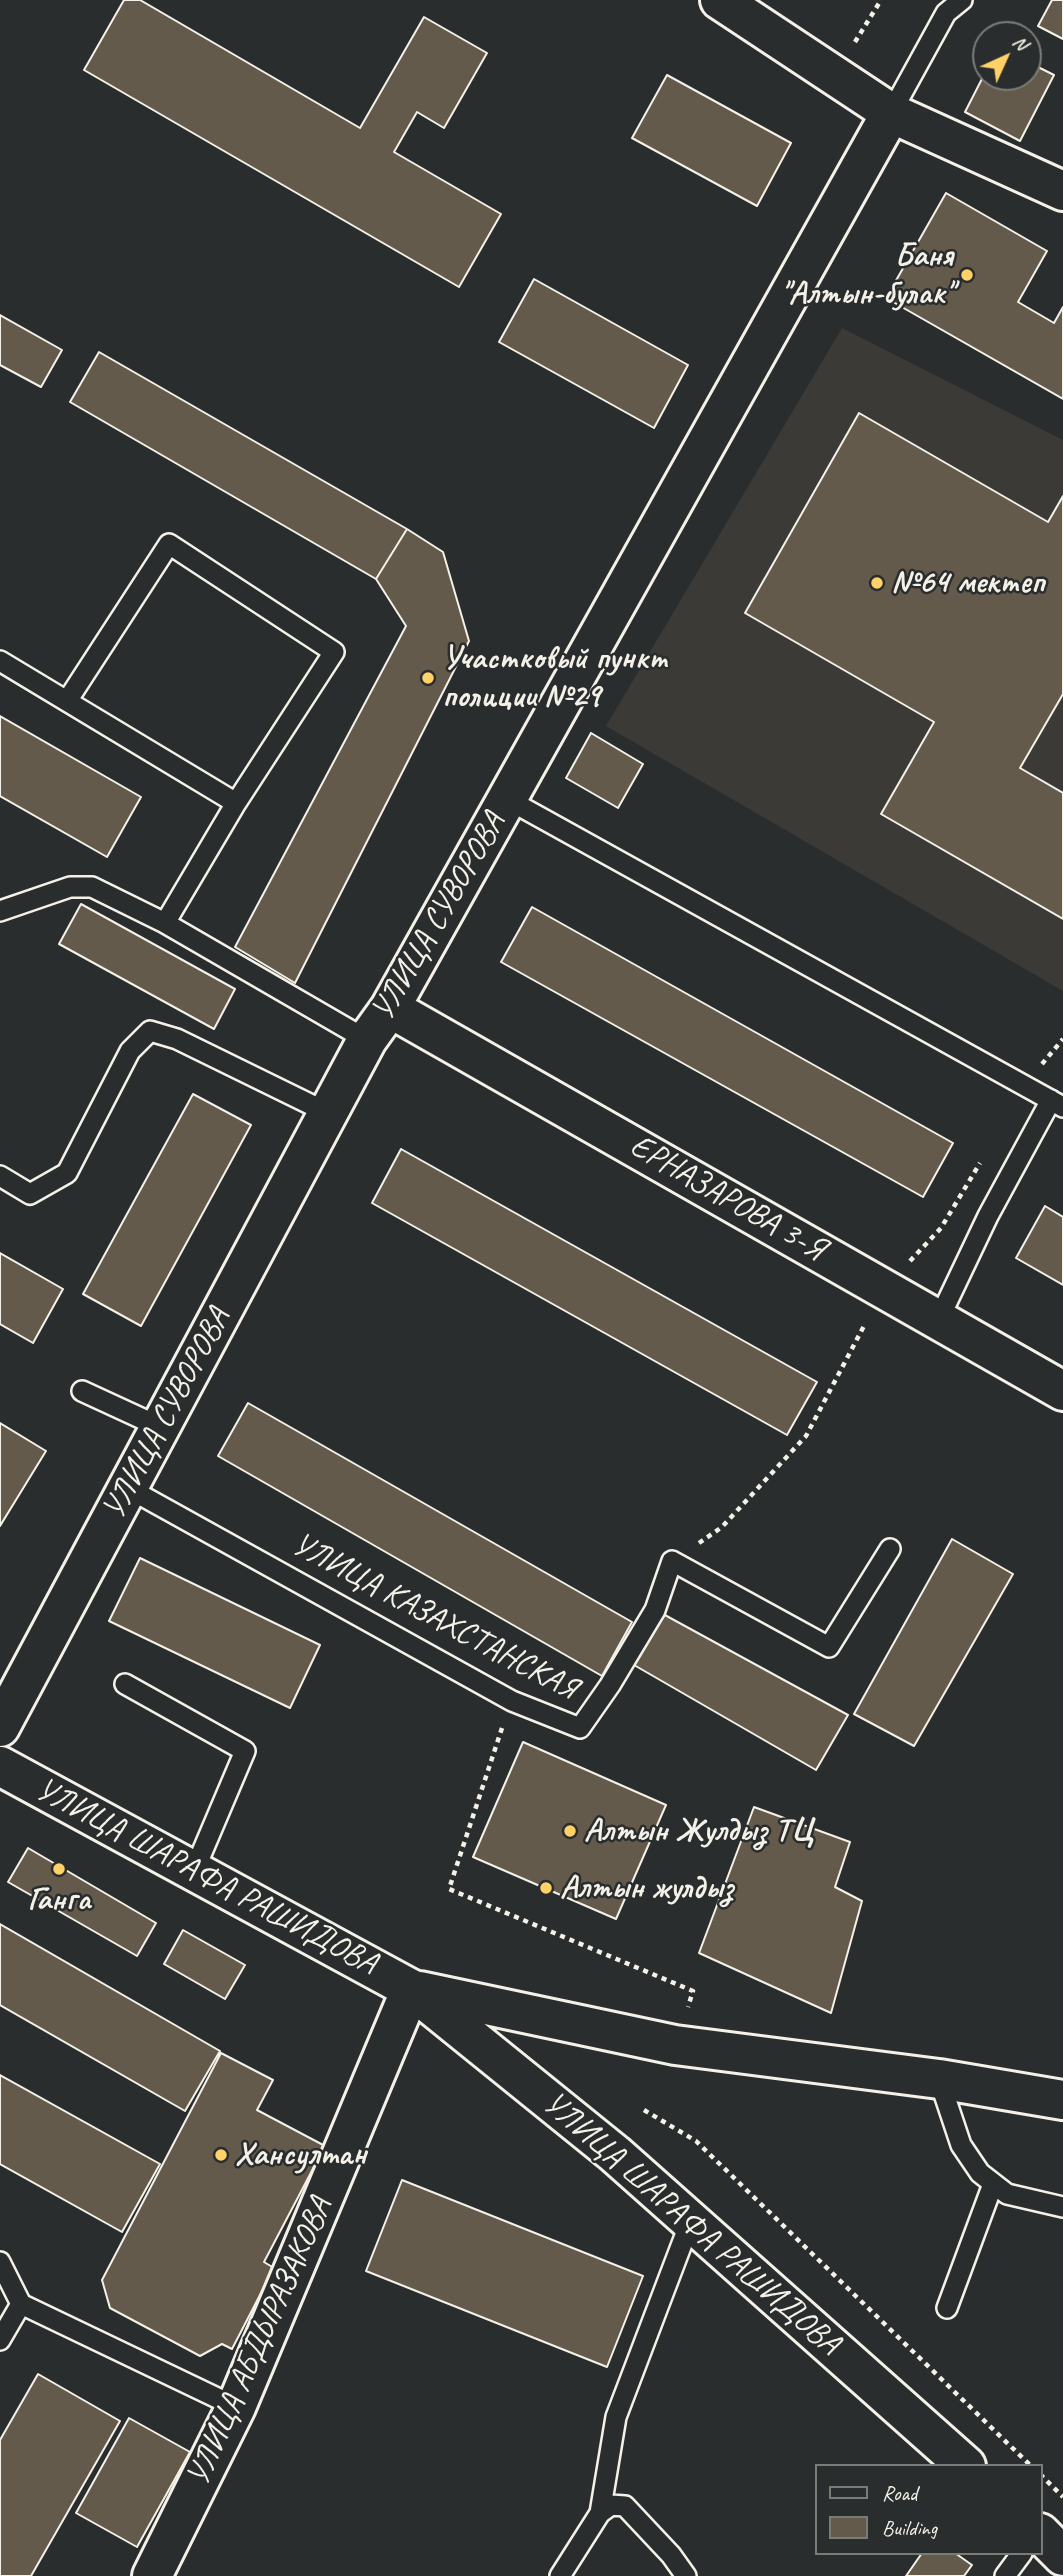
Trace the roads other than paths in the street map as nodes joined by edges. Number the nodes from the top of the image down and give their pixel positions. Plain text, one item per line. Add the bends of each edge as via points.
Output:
1 (720, 0) edge
2 (962, 0) edge
3 (891, 113) junction
4 (1063, 191) edge
5 (0, 661) edge
6 (67, 701) junction
7 (507, 799) junction
8 (236, 803) junction
9 (0, 911) edge
10 (165, 923) junction
11 (390, 1008) junction
12 (367, 1040) junction
13 (1057, 1104) edge
14 (328, 1113) junction
15 (0, 1176) edge
16 (938, 1321) junction
17 (82, 1391) dead end
18 (1063, 1391) edge
19 (160, 1427) junction
20 (128, 1488) junction
21 (890, 1549) dead end
22 (125, 1684) dead end
23 (0, 1727) edge
24 (0, 1766) edge
25 (194, 1871) junction
26 (411, 1989) junction
27 (939, 2079) junction
28 (1063, 2100) edge
29 (993, 2183) junction
30 (1063, 2207) edge
31 (691, 2220) junction
32 (0, 2262) edge
33 (21, 2304) junction
34 (947, 2308) dead end
35 (0, 2340) edge
36 (236, 2407) junction
37 (964, 2464) edge
38 (600, 2513) junction
39 (1042, 2535) edge
40 (1021, 2555) edge
41 (1063, 2556) edge
42 (152, 2576) edge
43 (560, 2576) edge
44 (686, 2576) edge
45 (1005, 2576) edge

1 - 3 street
2 - 3 lane via 946,13
3 - 4 street
3 - 7 street, УЛИЦА СУВОРОВА
5 - 6 lane
6 - 8 lane
6 - 8 lane via 169,544 334,652
7 - 11 street, УЛИЦА СУВОРОВА
7 - 13 lane
8 - 10 lane
9 - 10 lane via 70,887 92,887
10 - 12 lane
11 - 12 street, УЛИЦА СУВОРОВА
11 - 16 street, ЕРНАЗАРОВА 3-Я
12 - 14 street, УЛИЦА СУВОРОВА
13 - 16 lane via 988,1216
14 - 15 lane via 177,1039 150,1031 130,1051 67,1173 30,1194
14 - 19 street, УЛИЦА СУВОРОВА
16 - 18 street, ЕРНАЗАРОВА 3-Я
17 - 19 lane
19 - 20 street, УЛИЦА СУВОРОВА
20 - 21 lane, УЛИЦА КАЗАХСТАНСКАЯ via 512,1701 580,1728 656,1610 672,1560 830,1647
20 - 23 street, УЛИЦА СУВОРОВА
22 - 25 lane via 245,1751
24 - 25 street, УЛИЦА ШАРАФА РАШИДОВА
25 - 26 street, УЛИЦА ШАРАФА РАШИДОВА
26 - 27 street, УЛИЦА ШАРАФА РАШИДОВА via 675,2045
26 - 31 street, УЛИЦА ШАРАФА РАШИДОВА
26 - 36 street, УЛИЦА АБДЫРАЗАКОВА
27 - 28 street, УЛИЦА ШАРАФА РАШИДОВА
27 - 29 lane via 961,2145 980,2173
29 - 30 lane via 1007,2194
29 - 34 lane
31 - 37 street, УЛИЦА ШАРАФА РАШИДОВА
31 - 38 lane via 616,2417
32 - 33 lane
33 - 35 lane
33 - 36 lane
36 - 42 street, УЛИЦА АБДЫРАЗАКОВА
38 - 43 lane
38 - 44 lane via 611,2505 625,2506
39 - 41 street
40 - 45 lane

